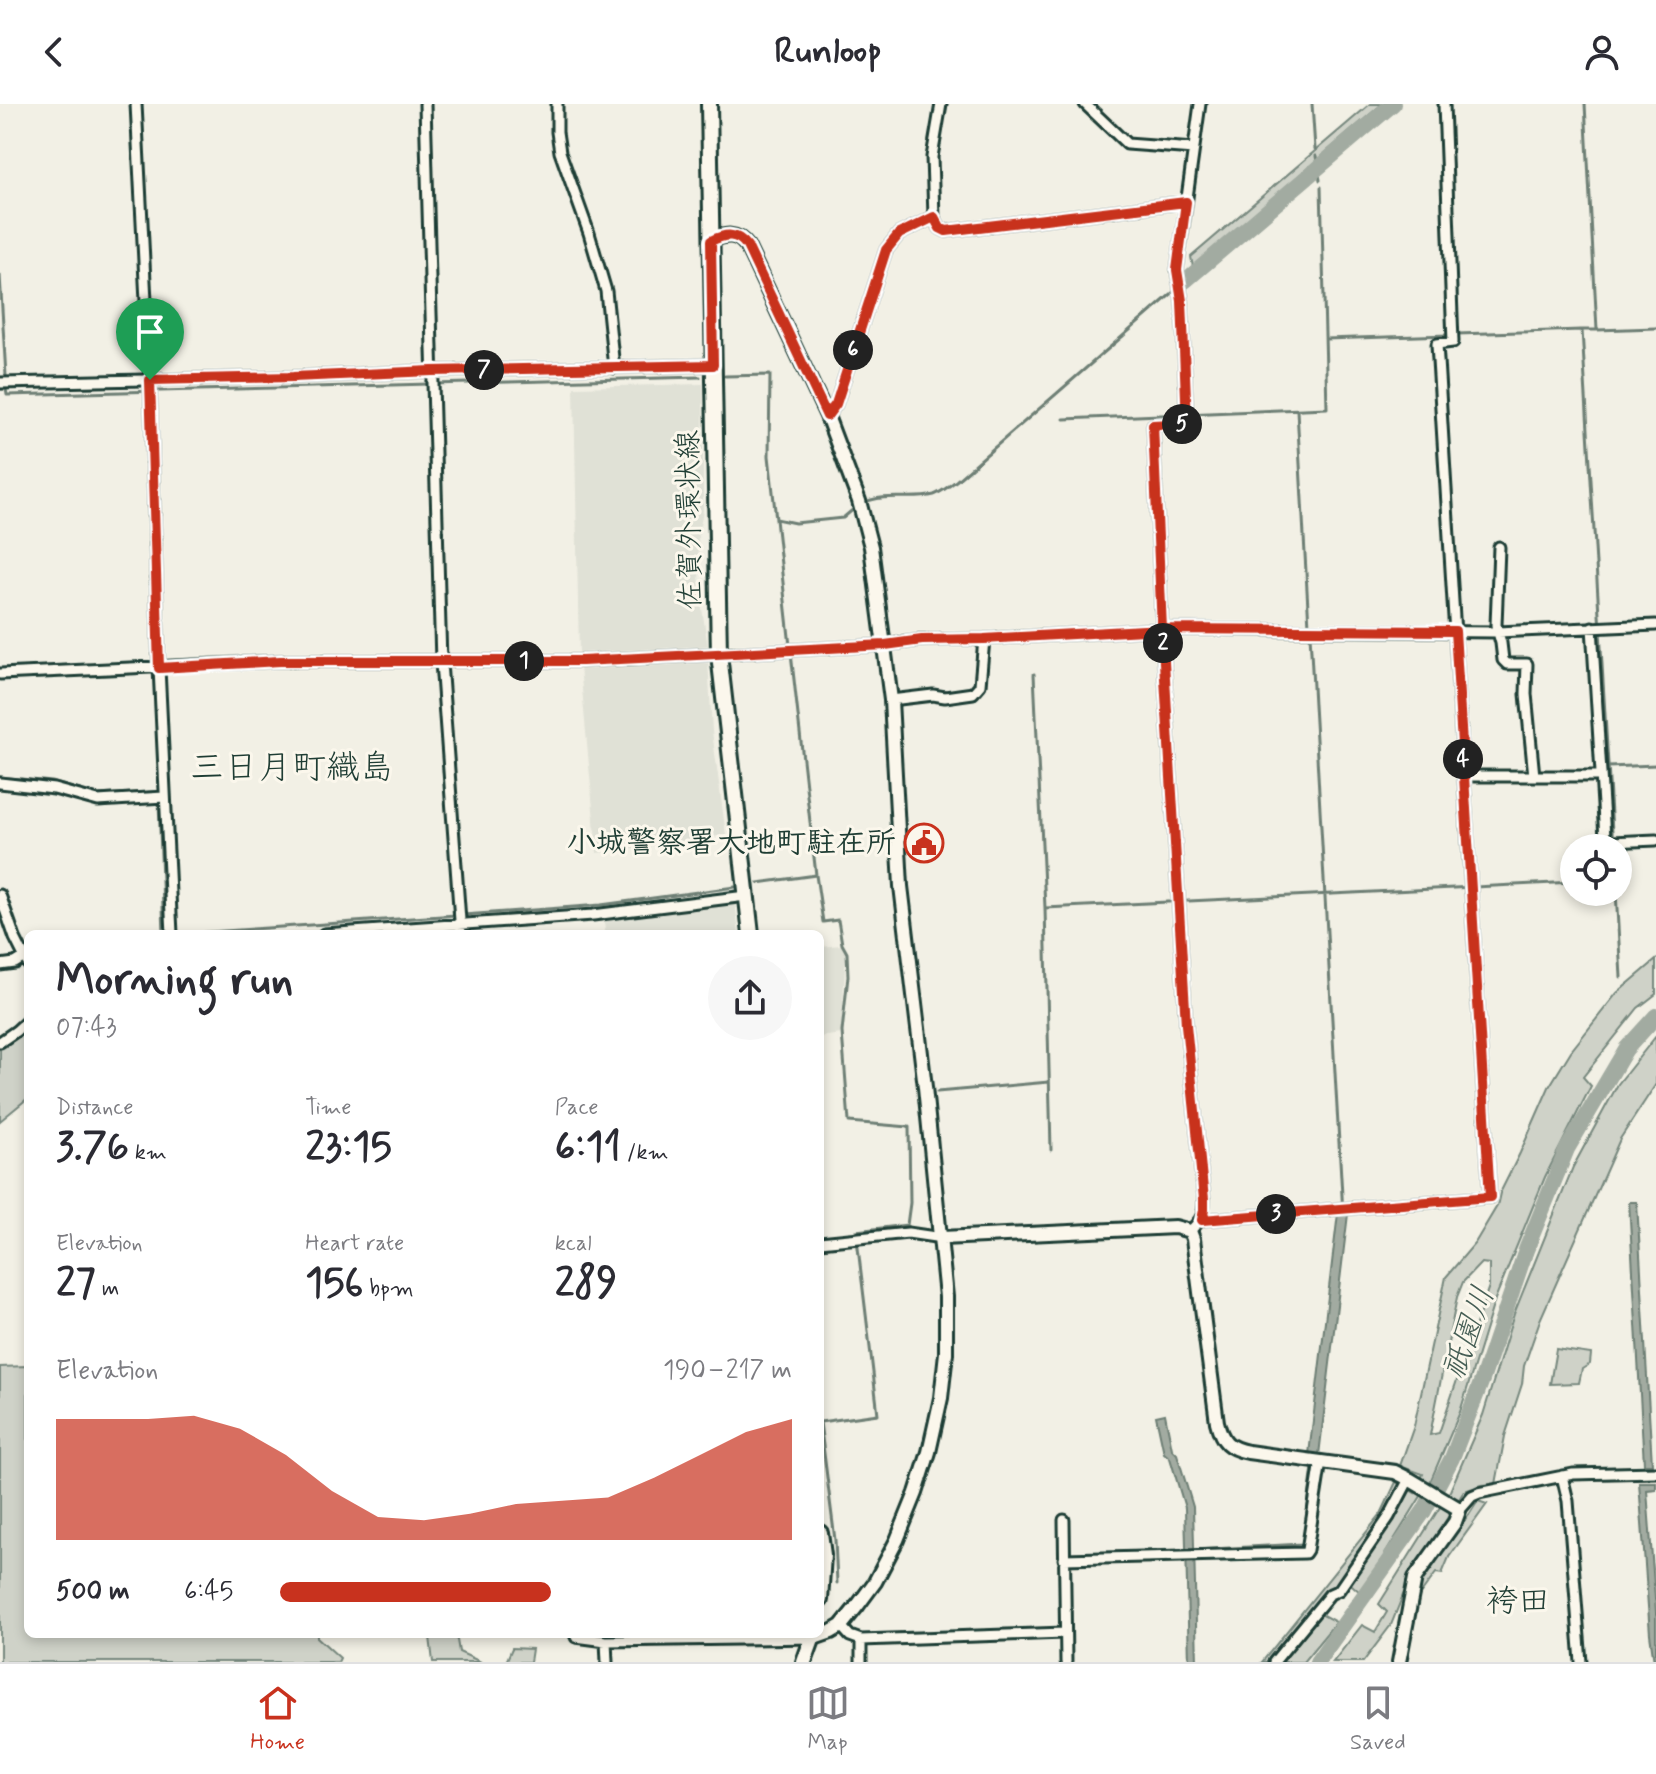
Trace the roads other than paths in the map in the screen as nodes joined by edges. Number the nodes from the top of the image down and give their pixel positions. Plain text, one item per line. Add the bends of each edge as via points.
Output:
1 (136, 104) edge
2 (425, 104) edge
3 (557, 104) edge
4 (709, 104) edge
5 (941, 104) edge
6 (1085, 104) edge
7 (1200, 104) edge
8 (1444, 104) edge
9 (1194, 149) junction
10 (1186, 202) junction
11 (934, 217) junction
12 (711, 241) junction
13 (713, 365) junction
14 (614, 368) junction
15 (432, 371) junction
16 (150, 380) junction
17 (0, 383) edge
18 (827, 416) junction
19 (1499, 547) dead end
20 (1656, 625) edge
21 (1597, 627) junction
22 (1162, 629) junction
23 (1455, 631) junction
24 (1498, 632) junction
25 (984, 639) junction
26 (885, 645) junction
27 (719, 654) junction
28 (441, 662) junction
29 (159, 668) junction
30 (0, 674) edge
31 (891, 700) junction
32 (1464, 776) junction
33 (1534, 776) junction
34 (1601, 776) junction
35 (0, 783) edge
36 (164, 797) junction
37 (1656, 840) edge
38 (0, 895) edge
39 (746, 896) junction
40 (461, 929) edge
41 (172, 930) edge
42 (434, 930) edge
43 (750, 930) edge
44 (24, 954) edge
45 (24, 960) edge
46 (0, 965) edge
47 (24, 1023) edge
48 (0, 1042) edge
49 (1202, 1220) junction
50 (1190, 1231) junction
51 (942, 1238) junction
52 (824, 1242) edge
53 (1321, 1461) junction
54 (1656, 1472) edge
55 (1562, 1476) junction
56 (1409, 1479) junction
57 (1457, 1509) junction
58 (1064, 1520) dead end
59 (1064, 1559) junction
60 (841, 1626) junction
61 (1065, 1633) junction
62 (824, 1635) edge
63 (578, 1638) edge
64 (684, 1638) edge
65 (813, 1638) edge
66 (861, 1640) junction
67 (606, 1641) junction
68 (607, 1662) edge
69 (804, 1662) edge
70 (861, 1662) edge
71 (1066, 1662) edge
72 (1274, 1662) edge
73 (1399, 1662) edge
74 (1581, 1662) edge

1 - 16 street
2 - 15 street
3 - 14 street via 560,152 606,291
4 - 12 main road, 佐賀外環状線
5 - 11 street via 932,157
6 - 9 street via 1127,144
7 - 9 street
8 - 23 street via 1453,342 1437,344
9 - 10 street
10 - 11 street via 946,231
10 - 22 street via 1177,270 1187,423 1153,425
11 - 18 street via 899,234 886,250 836,404
12 - 13 main road, 佐賀外環状線
12 - 18 street via 735,235 743,239
13 - 14 street
13 - 27 main road, 佐賀外環状線
14 - 15 street
15 - 16 street
15 - 28 street
16 - 17 street
16 - 29 street
18 - 26 street via 861,504
19 - 24 street
20 - 21 street
21 - 24 street
21 - 34 street
22 - 23 street
22 - 25 street
22 - 49 street
23 - 24 street
23 - 32 street
24 - 33 street via 1503,660 1527,664
25 - 26 street
25 - 31 street via 980,685 973,693
26 - 27 street
26 - 31 street
27 - 28 street
27 - 39 main road, 佐賀外環状線
28 - 29 street via 280,661
28 - 40 street
29 - 30 street
29 - 36 street
31 - 51 street via 901,886
32 - 33 street
32 - 49 street via 1490,1197
33 - 34 street
34 - 37 street via 1605,838
35 - 36 street via 98,801
36 - 41 street
38 - 44 street
39 - 40 street
39 - 43 main road, 佐賀外環状線
40 - 42 street
45 - 46 street
47 - 48 street
49 - 50 street
50 - 51 street via 1175,1227
50 - 53 street via 1220,1435 1236,1449
51 - 52 street via 908,1233
51 - 60 street via 946,1353 929,1452 897,1540 875,1582
53 - 56 street via 1382,1469
53 - 59 street via 1305,1553
54 - 55 street
55 - 57 street via 1479,1493
55 - 74 street
56 - 57 street
56 - 72 street via 1339,1590
57 - 73 street via 1455,1522 1415,1578
58 - 59 street
59 - 61 street
60 - 62 street
60 - 66 street
61 - 66 street
61 - 71 street
63 - 67 street
64 - 67 street
65 - 69 main road
66 - 70 street
67 - 68 street

